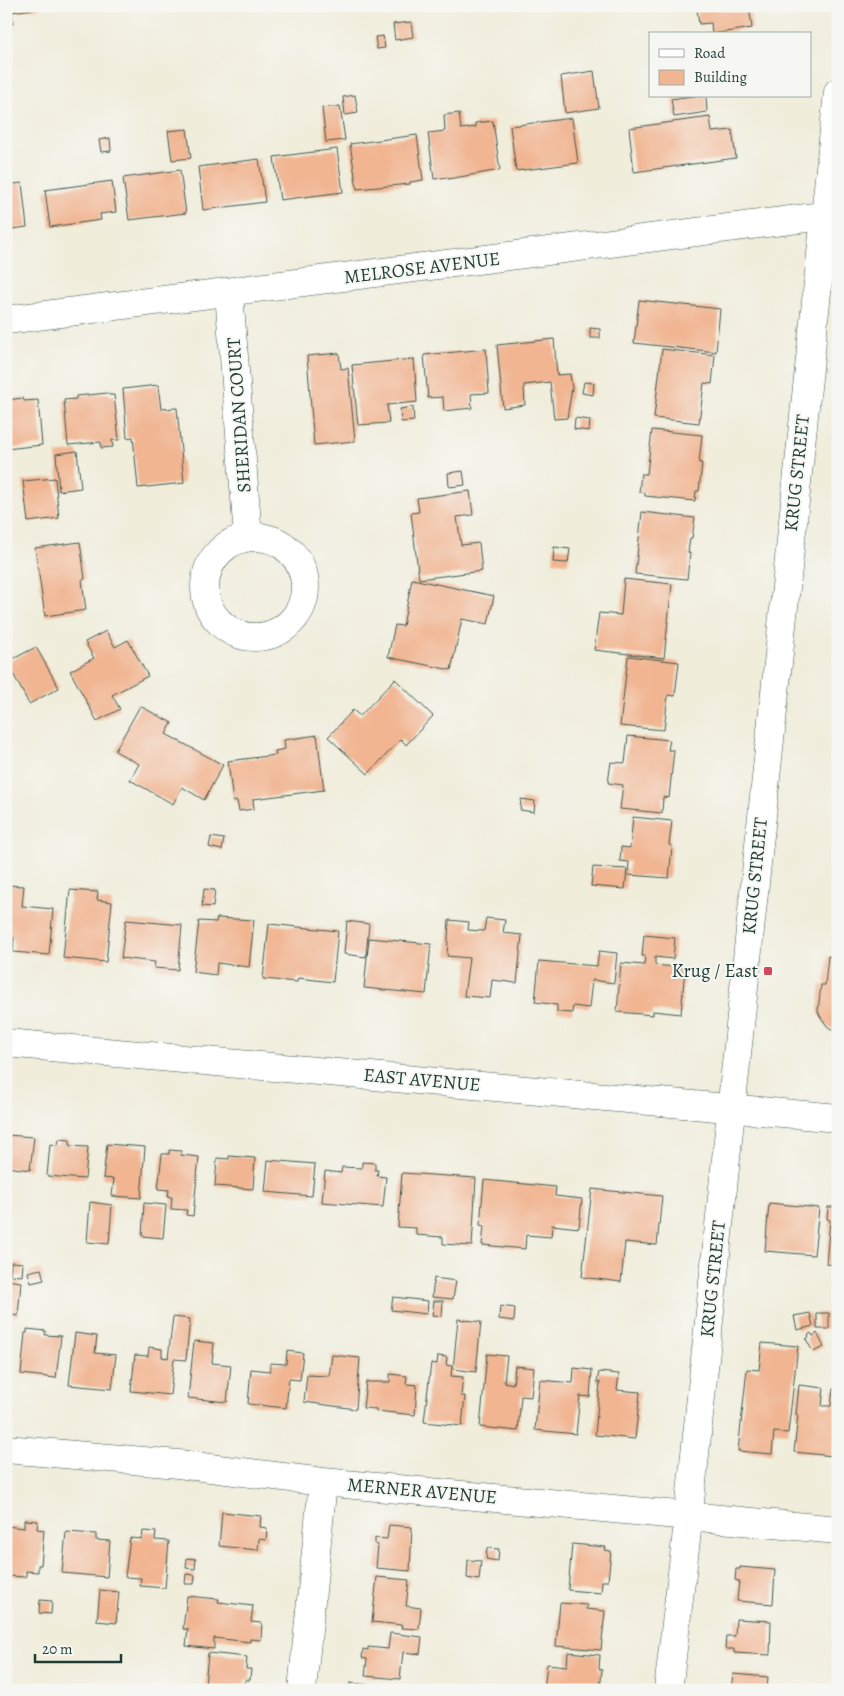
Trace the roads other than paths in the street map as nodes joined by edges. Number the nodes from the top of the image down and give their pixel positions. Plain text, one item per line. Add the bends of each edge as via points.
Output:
1 (838, 92) edge
2 (831, 215) edge
3 (229, 293) junction
4 (6, 320) edge
5 (248, 536) dead end
6 (6, 1043) edge
7 (731, 1108) junction
8 (838, 1118) edge
9 (6, 1449) edge
10 (323, 1482) junction
11 (688, 1516) junction
12 (838, 1530) edge
13 (302, 1690) edge
14 (668, 1690) edge

1 - 2 street, KRUG STREET
2 - 3 street, MELROSE AVENUE
2 - 7 street, KRUG STREET
3 - 4 street, MELROSE AVENUE
3 - 5 street, SHERIDAN COURT
6 - 7 street, EAST AVENUE
7 - 8 street, EAST AVENUE
7 - 11 street, KRUG STREET
9 - 10 street, MERNER AVENUE via 178,1464
10 - 11 street, MERNER AVENUE
10 - 13 street
11 - 12 street, MERNER AVENUE
11 - 14 street, KRUG STREET

